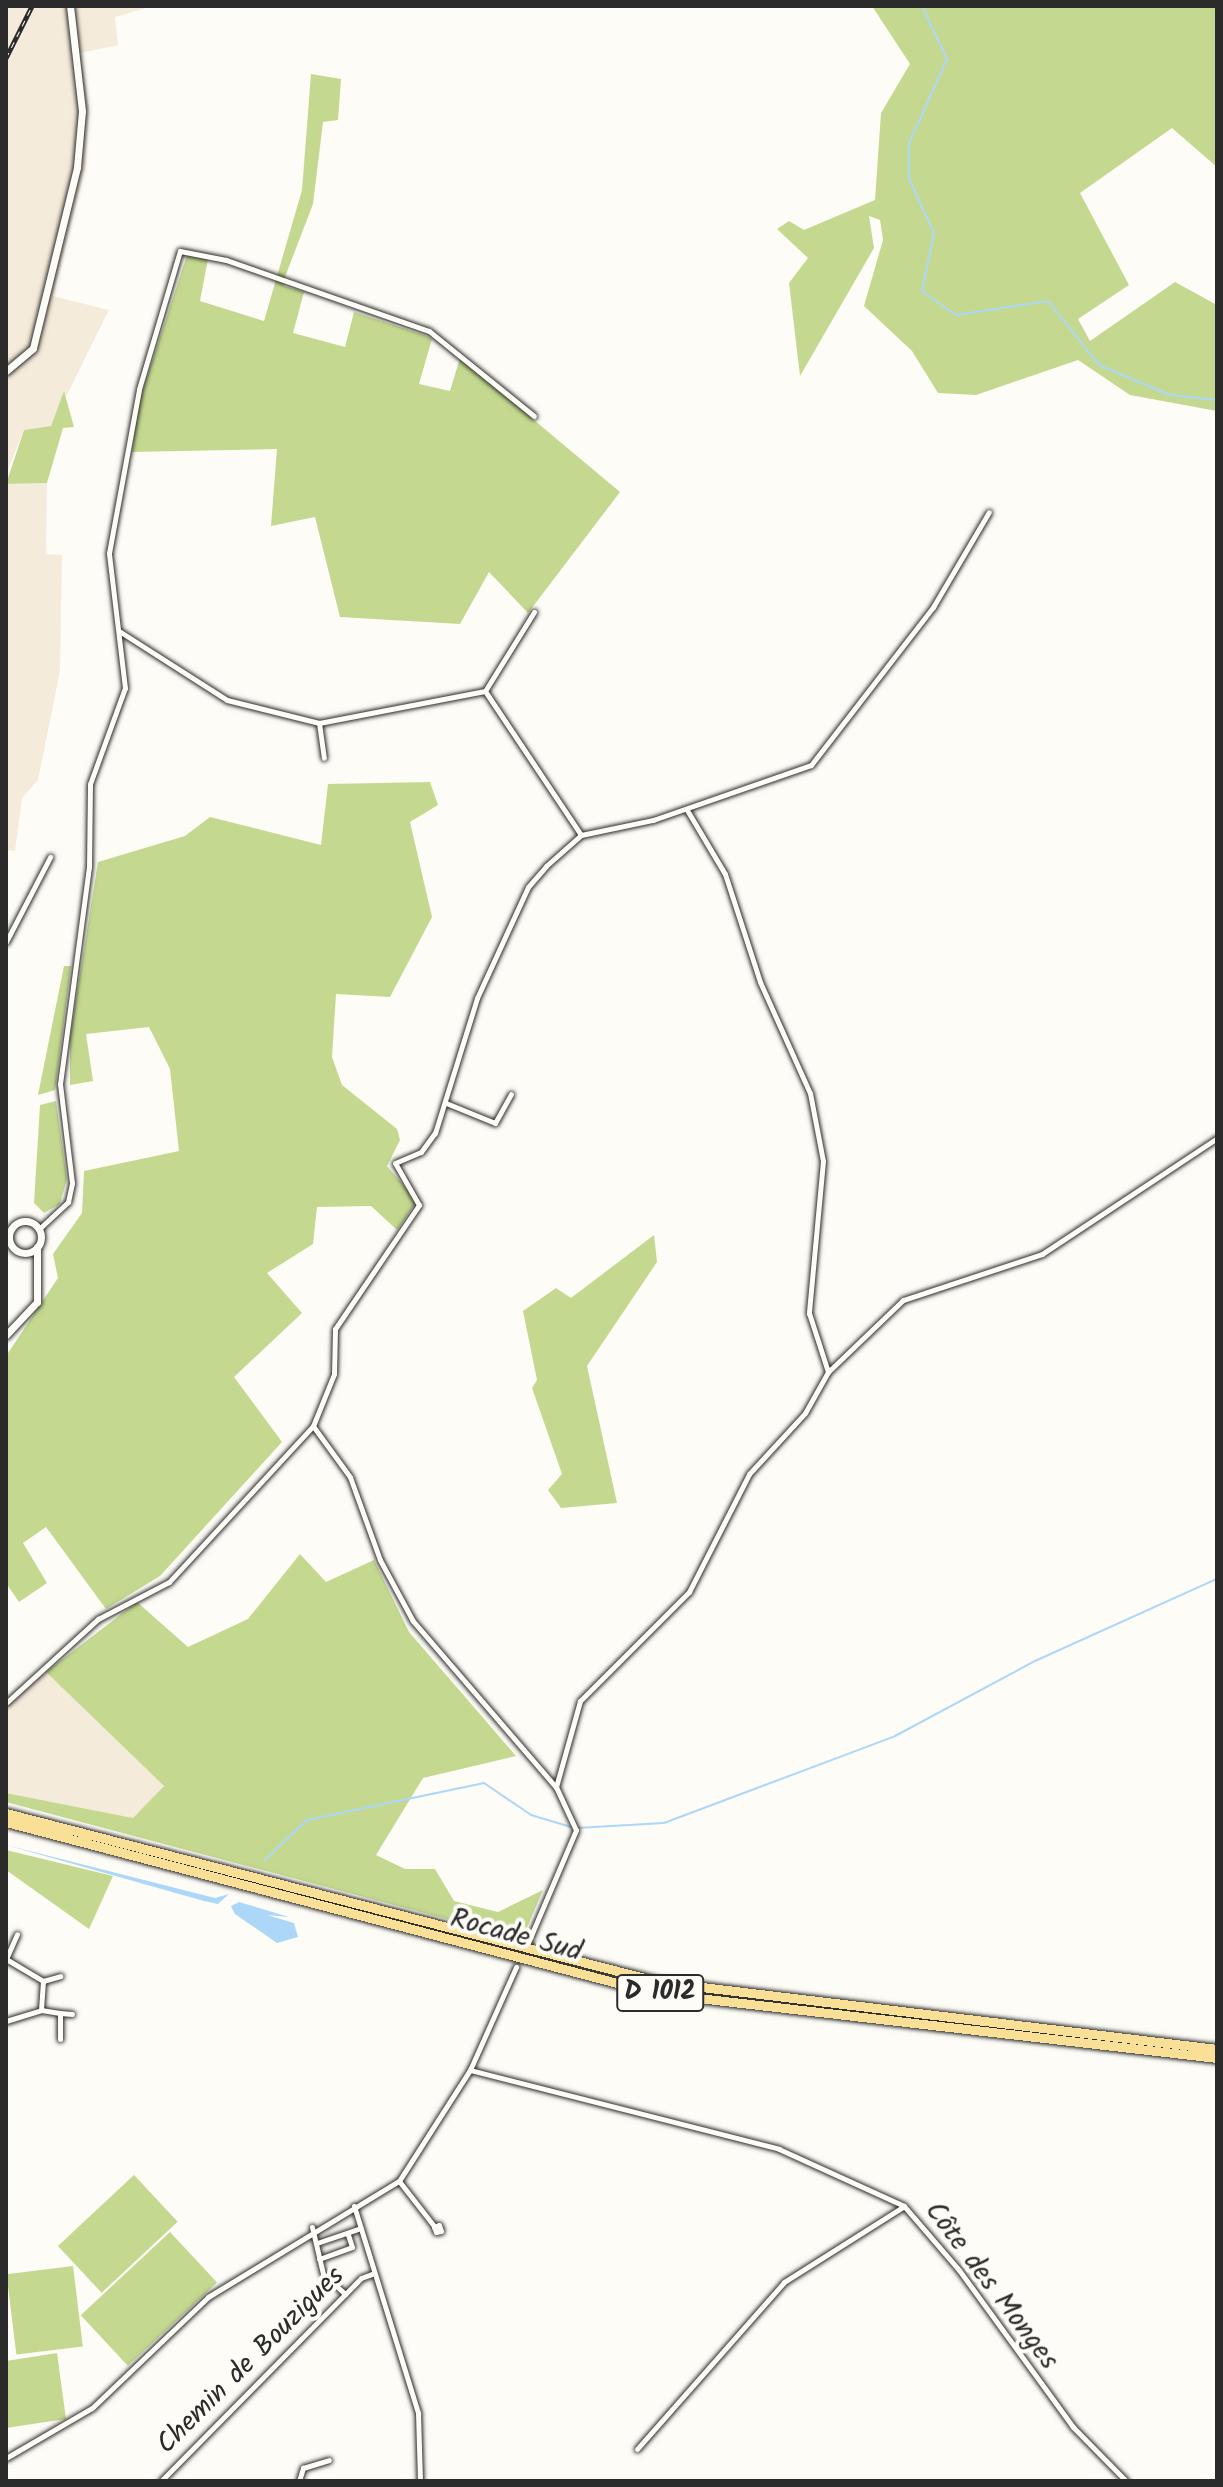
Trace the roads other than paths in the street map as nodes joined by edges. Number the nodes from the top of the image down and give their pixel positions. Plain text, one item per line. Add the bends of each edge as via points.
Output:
1 (70, 6) edge
2 (6, 371) edge
3 (534, 416) dead end
4 (989, 512) dead end
5 (534, 612) dead end
6 (118, 631) junction
7 (485, 691) junction
8 (319, 723) junction
9 (324, 758) dead end
10 (687, 810) junction
11 (581, 835) junction
12 (50, 857) dead end
13 (6, 942) edge
14 (511, 1094) dead end
15 (446, 1103) junction
16 (1217, 1138) edge
17 (39, 1229) junction
18 (34, 1250) junction
19 (6, 1335) edge
20 (828, 1372) junction
21 (313, 1426) junction
22 (6, 1703) edge
23 (556, 1787) junction
24 (6, 1813) edge
25 (6, 1822) edge
26 (17, 1934) dead end
27 (527, 1945) dead end
28 (6, 1959) edge
29 (516, 1967) dead end
30 (60, 1976) dead end
31 (43, 1981) junction
32 (41, 2010) junction
33 (60, 2013) junction
34 (72, 2014) dead end
35 (6, 2021) edge
36 (60, 2039) dead end
37 (1217, 2049) edge
38 (1217, 2058) edge
39 (470, 2070) junction
40 (399, 2181) junction
41 (354, 2206) junction
42 (904, 2206) junction
43 (434, 2226) dead end
44 (312, 2227) junction
45 (361, 2228) junction
46 (348, 2235) junction
47 (316, 2243) junction
48 (319, 2259) junction
49 (372, 2274) junction
50 (346, 2295) junction
51 (637, 2449) dead end
52 (6, 2458) edge
53 (329, 2460) dead end
54 (161, 2481) edge
55 (299, 2481) edge
56 (420, 2481) edge
57 (1126, 2481) edge

1 - 2 main road via 82,111 77,167 33,348
3 - 6 street via 429,331 226,260 180,251 139,389 113,531
4 - 10 street via 933,607 817,759 791,777
5 - 7 street
6 - 8 street via 227,700
6 - 17 street via 124,697 91,773 89,867 60,1084 72,1183 68,1202
7 - 8 street
7 - 11 street
8 - 9 street
10 - 11 street
10 - 20 street via 725,874 760,982 810,1093 823,1161 809,1313
11 - 15 street via 528,887 477,998
12 - 13 street
14 - 15 street via 495,1123
15 - 21 street via 427,1146 395,1163 419,1205 335,1329 334,1374
16 - 20 street via 1042,1254 903,1300
17 - 18 main road
17 - 18 main road via 24,1220 9,1232 13,1248
18 - 19 main road via 41,1266 37,1302
20 - 23 street via 805,1413 749,1474 689,1592 580,1701
21 - 22 street via 169,1582 98,1619
21 - 23 street via 350,1477 380,1560 413,1621
23 - 27 street via 576,1828
24 - 37 highway, Rocade Sud / D 1012 via 660,1982
25 - 38 highway, Rocade Sud / D 1012 via 655,1993
26 - 28 street
28 - 31 street
29 - 39 street
30 - 31 street
31 - 32 street
32 - 33 street
32 - 35 street
33 - 34 street
33 - 36 street
39 - 40 street
39 - 42 street, Côte des Monges via 779,2149
40 - 41 street
40 - 43 street
41 - 44 street
41 - 45 street
42 - 51 street via 784,2282
42 - 57 street, Côte des Monges via 959,2270 1073,2427
44 - 47 street
44 - 52 street via 196,2306 83,2414
45 - 46 street
45 - 49 street
46 - 47 street
46 - 48 street via 352,2247
47 - 48 street
48 - 50 street via 325,2278
49 - 50 street, Chemin de Bouzigues
49 - 56 street via 418,2413
50 - 54 street, Chemin de Bouzigues
53 - 55 street via 303,2468

